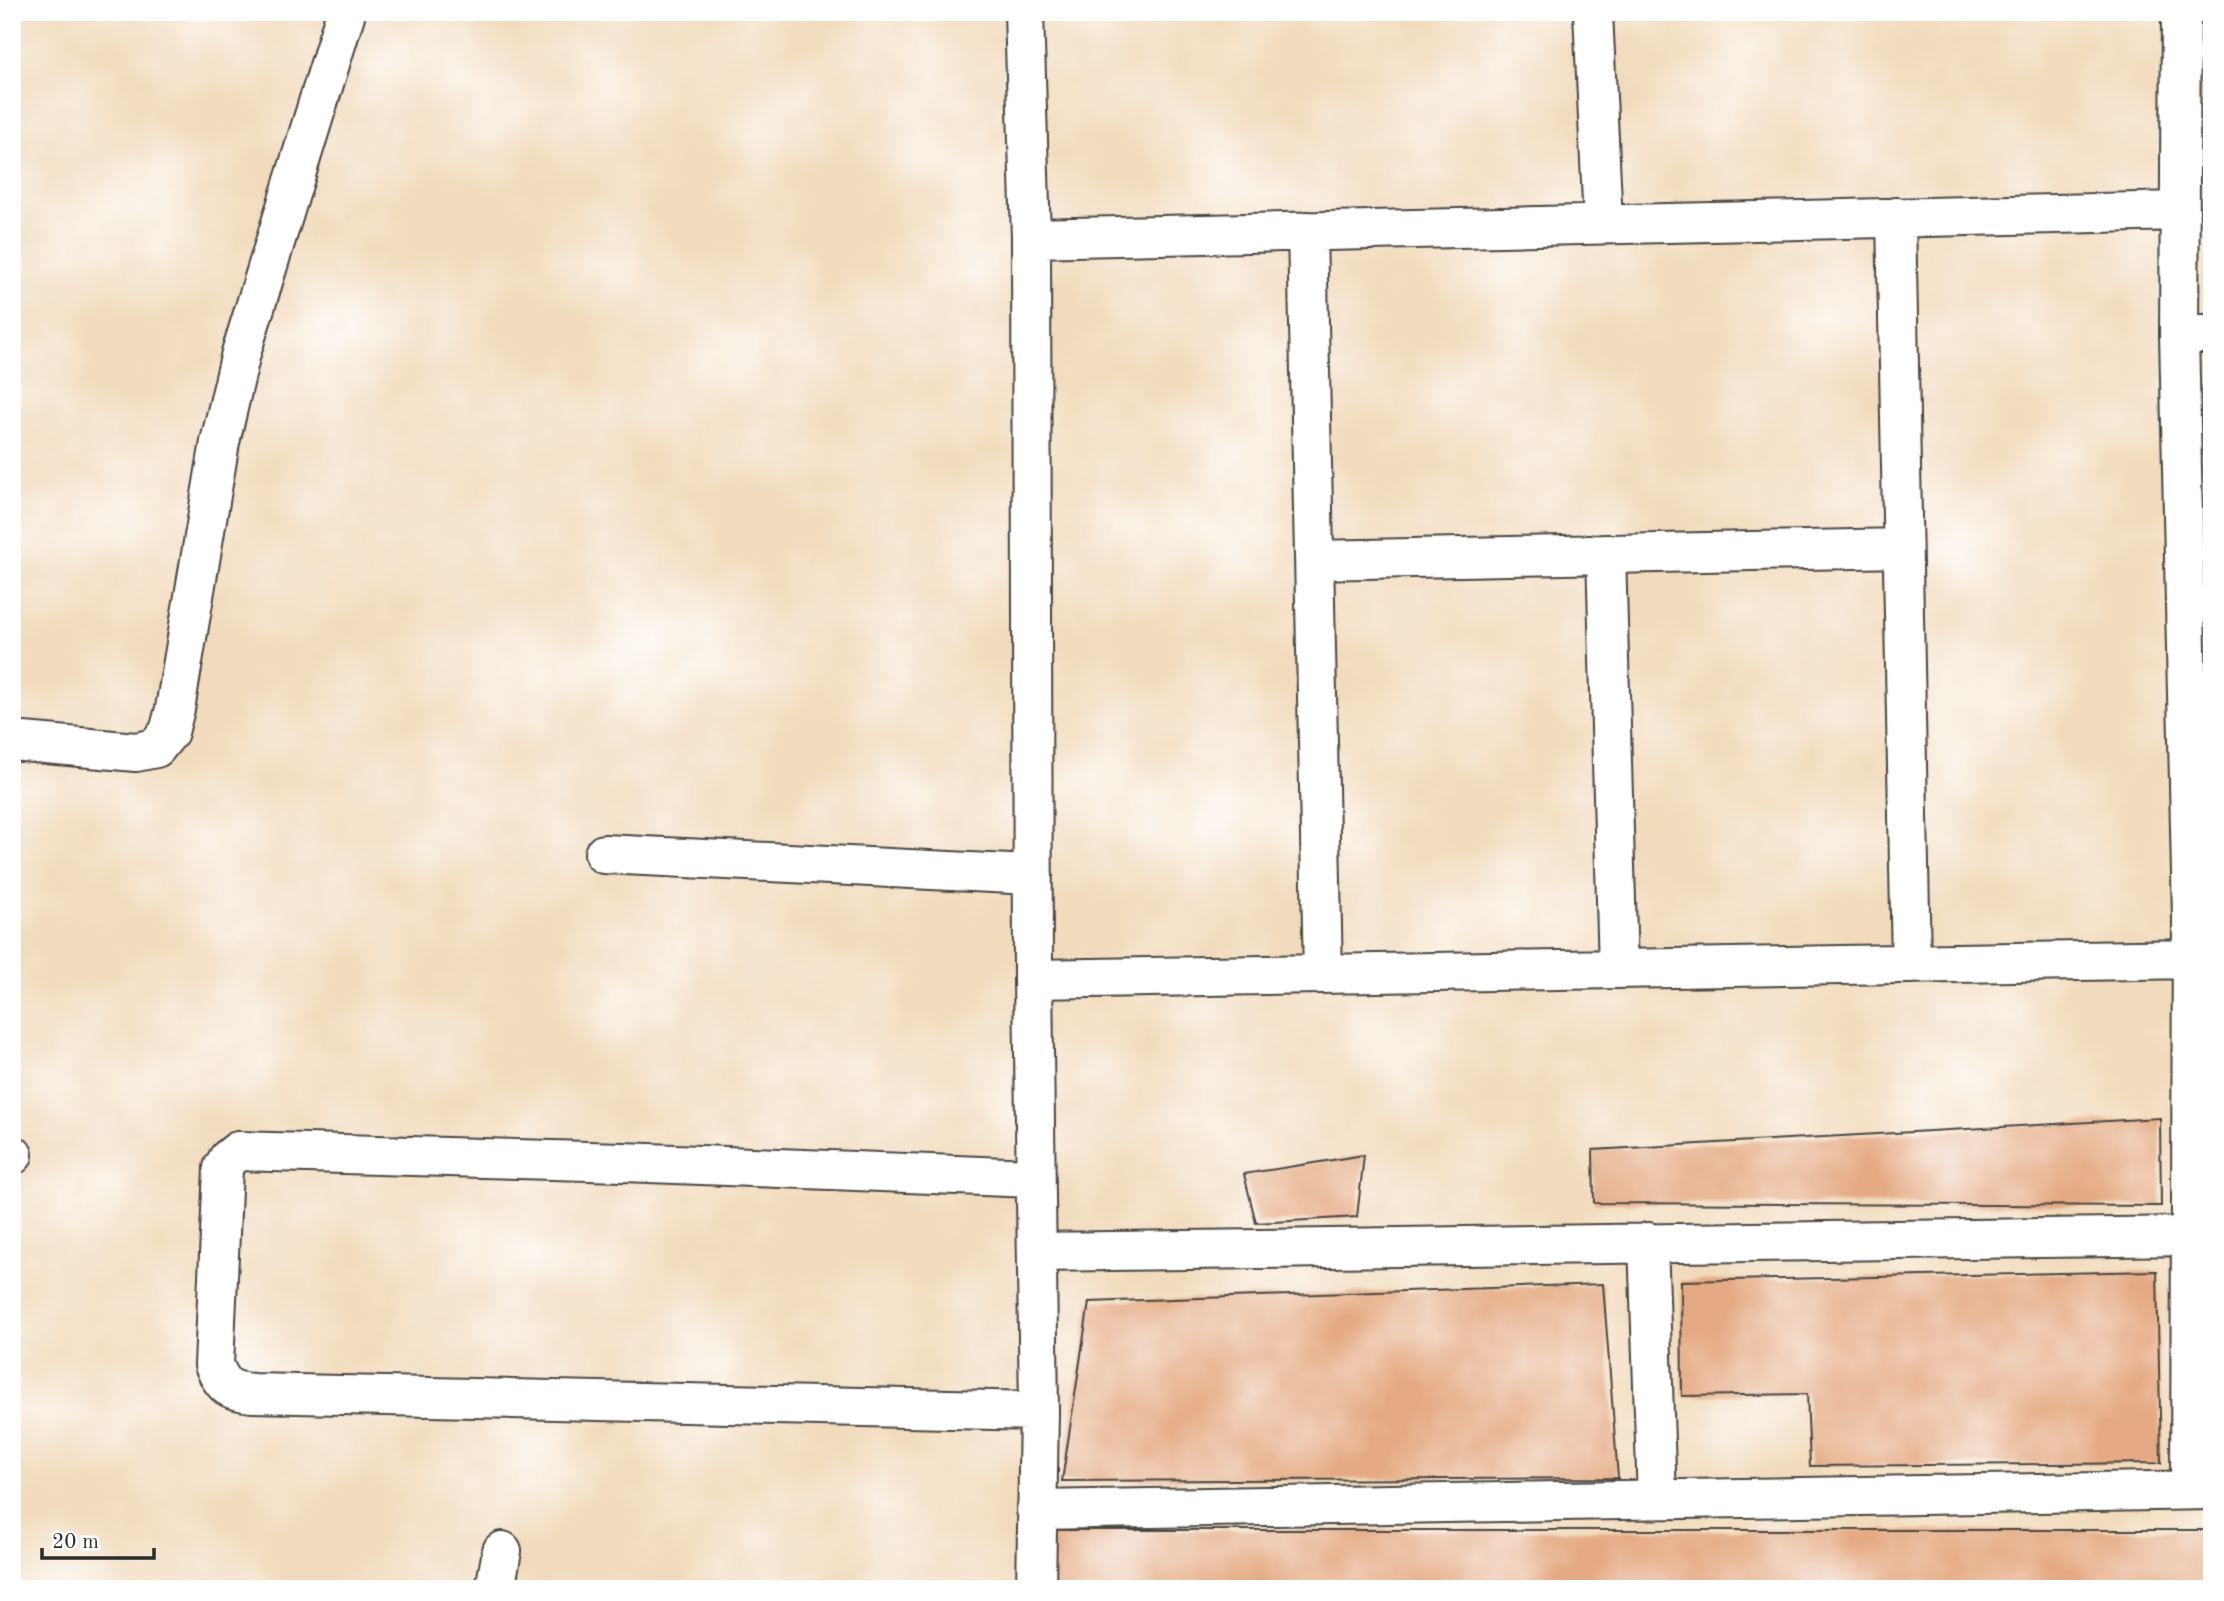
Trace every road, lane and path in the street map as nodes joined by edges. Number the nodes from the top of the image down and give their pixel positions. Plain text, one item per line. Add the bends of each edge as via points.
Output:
1 (345, 12) edge
2 (1024, 12) edge
3 (1593, 12) edge
4 (2181, 12) edge
5 (2180, 211) junction
6 (1896, 218) junction
7 (1603, 224) junction
8 (1307, 231) junction
9 (1031, 238) junction
10 (2195, 334) edge
11 (1902, 548) junction
12 (1606, 554) junction
13 (1315, 560) junction
14 (2199, 620) edge
15 (12, 741) edge
16 (604, 854) dead end
17 (1033, 876) junction
18 (2202, 918) edge
19 (2192, 959) junction
20 (1911, 964) junction
21 (1618, 969) junction
22 (1323, 974) junction
23 (1033, 979) junction
24 (1035, 1178) junction
25 (2190, 1236) junction
26 (1648, 1242) junction
27 (1037, 1252) junction
28 (1039, 1411) junction
29 (2201, 1490) edge
30 (1657, 1499) junction
31 (1036, 1510) junction
32 (502, 1551) dead end
33 (495, 1589) edge
34 (1036, 1589) edge

1 - 15 street via 241,353 220,442 169,732 156,748 136,752
2 - 9 street
3 - 7 street
4 - 5 street
5 - 6 street
5 - 10 street
6 - 7 street
6 - 11 street
7 - 8 street
8 - 9 street
8 - 13 street
9 - 17 street
10 - 14 street
11 - 12 street
11 - 20 street
12 - 13 street
12 - 21 street
13 - 22 street
14 - 18 street
16 - 17 street
17 - 23 street
18 - 19 street
19 - 20 street
19 - 25 street
20 - 21 street
21 - 22 street
22 - 23 street
23 - 24 street
24 - 27 street
24 - 28 street via 238,1151 223,1168 214,1365 221,1381 237,1392 253,1393
25 - 26 street
25 - 29 street
26 - 27 street
26 - 30 street
27 - 28 street
28 - 31 street
29 - 30 street
30 - 31 street
31 - 34 street
32 - 33 street

